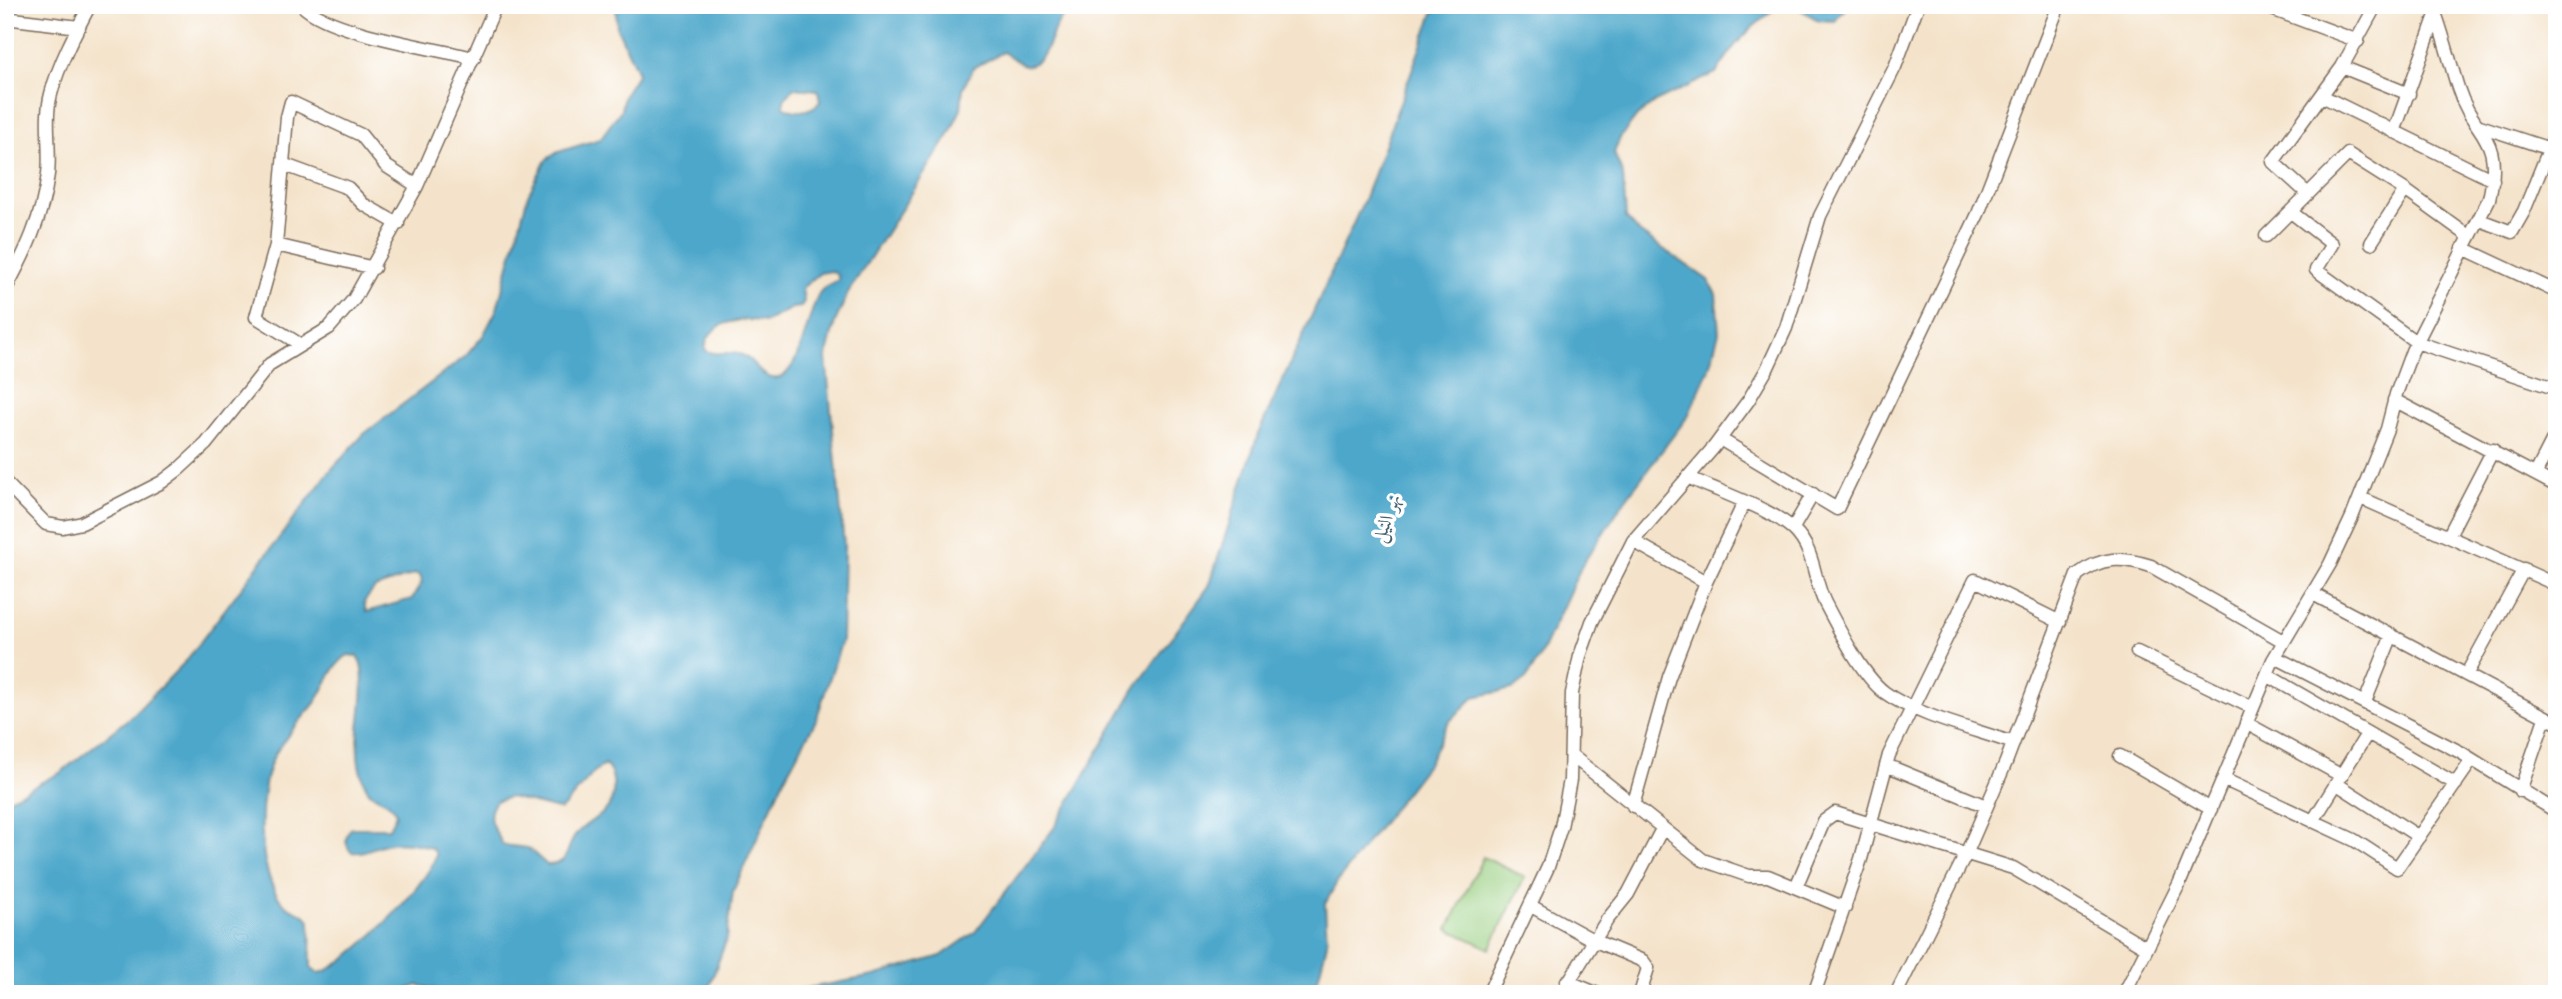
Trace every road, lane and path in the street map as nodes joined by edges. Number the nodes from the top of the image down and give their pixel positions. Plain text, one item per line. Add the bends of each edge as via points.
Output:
1 (90, 5) edge
2 (302, 5) edge
3 (496, 5) edge
4 (1918, 5) edge
5 (2059, 5) edge
6 (2261, 5) edge
7 (2376, 5) edge
8 (2434, 10) edge
9 (5, 18) edge
10 (79, 27) junction
11 (2358, 41) junction
12 (474, 58) junction
13 (2342, 67) junction
14 (2409, 94) junction
15 (2322, 96) junction
16 (2480, 126) junction
17 (2557, 130) edge
18 (2394, 132) junction
19 (2553, 150) edge
20 (285, 165) junction
21 (2493, 180) junction
22 (417, 186) junction
23 (2405, 190) junction
24 (2308, 194) junction
25 (2291, 212) junction
26 (2480, 220) junction
27 (398, 224) junction
28 (2266, 236) dead end
29 (2470, 237) junction
30 (2371, 243) dead end
31 (276, 245) junction
32 (2463, 248) junction
33 (374, 268) junction
34 (5, 290) edge
35 (2557, 292) edge
36 (2416, 342) junction
37 (301, 345) junction
38 (2557, 389) edge
39 (2394, 400) junction
40 (2557, 432) edge
41 (1720, 439) junction
42 (2493, 450) junction
43 (2536, 473) junction
44 (1689, 478) junction
45 (5, 482) edge
46 (2557, 486) edge
47 (1813, 494) junction
48 (2361, 498) junction
49 (1744, 503) junction
50 (1793, 528) junction
51 (2449, 535) junction
52 (1633, 541) junction
53 (2524, 569) junction
54 (1706, 582) junction
55 (2557, 584) edge
56 (2313, 594) junction
57 (2060, 622) junction
58 (2392, 635) junction
59 (2283, 641) junction
60 (2137, 652) dead end
61 (2275, 657) junction
62 (2267, 674) junction
63 (2466, 675) junction
64 (2365, 702) junction
65 (1913, 706) junction
66 (2253, 708) junction
67 (2551, 720) edge
68 (2246, 723) junction
69 (2367, 734) junction
70 (2013, 743) junction
71 (1571, 755) junction
72 (2120, 756) dead end
73 (2472, 760) junction
74 (1886, 765) junction
75 (2223, 779) junction
76 (2339, 780) junction
77 (2456, 785) junction
78 (2519, 790) junction
79 (1633, 806) junction
80 (1986, 806) junction
81 (2211, 809) junction
82 (2557, 812) edge
83 (2313, 821) junction
84 (1870, 823) junction
85 (1662, 829) junction
86 (2419, 837) junction
87 (1966, 852) junction
88 (1796, 887) junction
89 (1531, 906) junction
90 (1845, 908) junction
91 (1593, 940) junction
92 (2147, 948) junction
93 (1567, 981) junction
94 (1816, 993) edge
95 (1488, 994) edge
96 (1561, 994) edge
97 (1598, 994) edge
98 (1640, 994) edge
99 (1896, 994) edge
100 (2124, 994) edge

1 - 10 street
2 - 12 street via 315,15 373,36
3 - 12 street
4 - 41 street via 1895,67 1820,216 1782,338 1748,401
5 - 47 street via 1978,215 1858,470 1838,509
6 - 11 street
7 - 11 street
8 - 14 street
8 - 16 street via 2459,90
9 - 10 street
10 - 34 street via 50,96 43,200 23,257
11 - 13 street
12 - 22 street
13 - 14 street
13 - 15 street
14 - 18 street
15 - 18 street
15 - 24 street via 2273,162
16 - 19 street
16 - 21 street via 2492,150
17 - 19 street
18 - 21 street
19 - 26 street via 2512,232
20 - 22 street via 293,102 361,135 386,166
20 - 27 street via 348,188 363,204
20 - 31 street
21 - 26 street
22 - 27 street
23 - 24 street via 2348,154
23 - 29 street
23 - 30 street
24 - 25 street
25 - 28 street
25 - 36 street via 2332,244 2316,270
26 - 29 street
27 - 33 street
29 - 32 street
31 - 33 street
31 - 37 street via 256,317
32 - 35 street
32 - 36 street
33 - 37 street via 342,316
36 - 38 street
36 - 39 street
37 - 45 street via 270,364 206,444 179,469 82,523 46,524
39 - 42 street
39 - 48 street
40 - 43 street
41 - 44 street
41 - 47 street
42 - 43 street
42 - 51 street
43 - 46 street
44 - 49 street
44 - 52 street
47 - 50 street
48 - 51 street
48 - 56 street
49 - 50 street
49 - 54 street
50 - 65 street via 1811,556 1826,605 1867,673 1884,691
51 - 53 street
52 - 54 street
52 - 71 street via 1580,656 1570,722
53 - 55 street
53 - 63 street
54 - 79 street via 1668,677
56 - 58 street
56 - 59 street
57 - 59 street via 2077,575 2094,562 2130,559 2151,566
57 - 65 street via 1975,580
57 - 70 street
58 - 63 street
58 - 64 street
59 - 61 street
60 - 66 street
61 - 62 street
61 - 64 street
62 - 66 street
62 - 69 street
63 - 67 street
64 - 73 street
65 - 70 street
65 - 74 street
66 - 68 street
67 - 78 street
68 - 75 street
68 - 76 street
69 - 76 street
69 - 77 street
70 - 80 street
71 - 79 street
71 - 89 street via 1561,827
72 - 81 street
73 - 77 street
73 - 78 street
74 - 80 street
74 - 84 street
75 - 81 street
75 - 83 street
76 - 83 street
76 - 86 street
77 - 86 street
78 - 82 street
79 - 85 street
80 - 87 street
81 - 92 street
83 - 86 street via 2360,843 2397,868
84 - 87 street
84 - 88 street via 1835,813 1829,816
84 - 90 street
85 - 88 street via 1703,860
85 - 91 street via 1628,894
87 - 92 street via 2023,873
87 - 99 street
88 - 90 street
89 - 91 street
89 - 95 street
90 - 94 street
91 - 93 street
91 - 98 street via 1647,964
92 - 100 street
93 - 96 street
93 - 97 street

